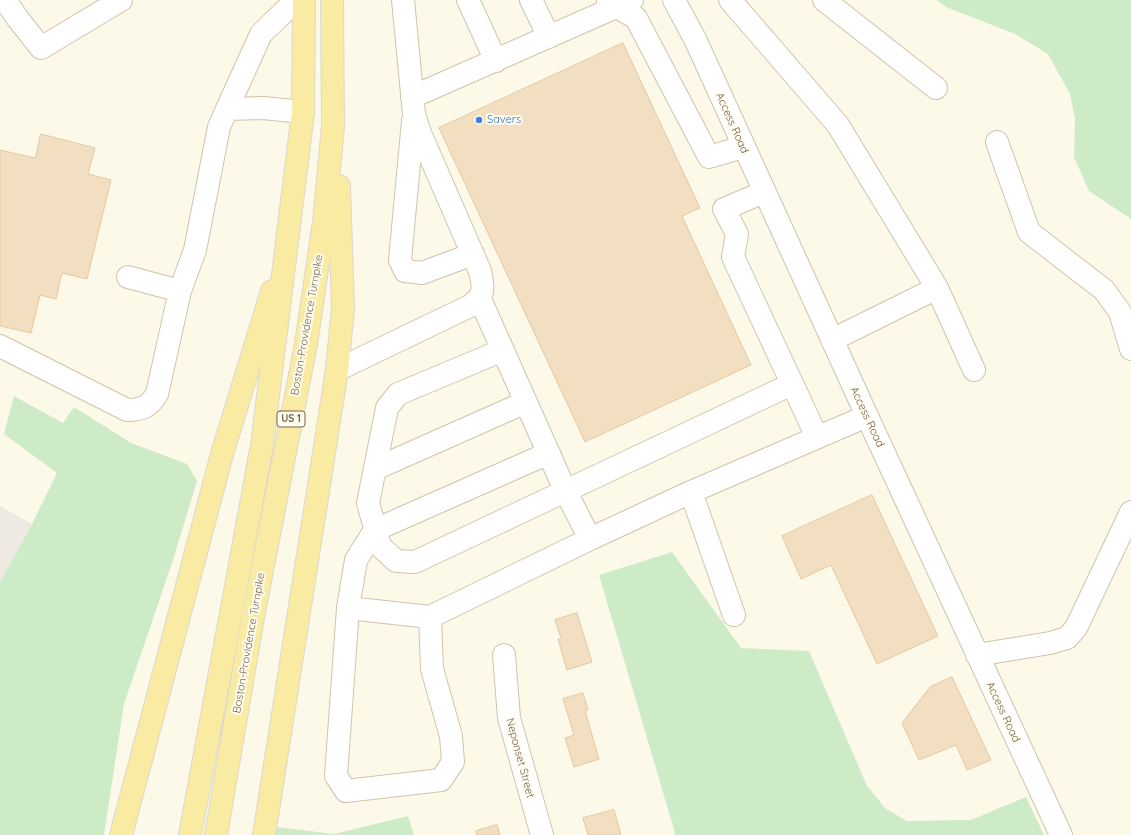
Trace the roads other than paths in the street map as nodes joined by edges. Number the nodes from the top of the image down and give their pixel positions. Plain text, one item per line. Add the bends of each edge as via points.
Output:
1 (5, 0) edge
2 (121, 0) edge
3 (296, 0) edge
4 (304, 0) edge
5 (332, 0) edge
6 (403, 0) edge
7 (468, 0) edge
8 (531, 0) edge
9 (674, 0) edge
10 (730, 0) edge
11 (824, 0) edge
12 (619, 2) edge
13 (549, 37) junction
14 (496, 61) junction
15 (936, 88) dead end
16 (413, 106) junction
17 (227, 109) junction
18 (304, 112) junction
19 (333, 126) junction
20 (997, 142) dead end
21 (743, 147) junction
22 (764, 192) junction
23 (289, 238) junction
24 (473, 254) junction
25 (128, 278) dead end
26 (937, 288) junction
27 (180, 291) junction
28 (480, 299) junction
29 (832, 340) junction
30 (0, 346) edge
31 (1131, 349) edge
32 (503, 350) junction
33 (337, 370) junction
34 (974, 370) dead end
35 (792, 384) junction
36 (526, 402) junction
37 (867, 416) junction
38 (817, 437) junction
39 (549, 453) junction
40 (374, 469) junction
41 (565, 490) junction
42 (691, 492) junction
43 (1131, 512) edge
44 (375, 530) junction
45 (590, 539) junction
46 (348, 608) junction
47 (734, 615) dead end
48 (430, 617) junction
49 (504, 655) dead end
50 (977, 656) junction
51 (121, 835) edge
52 (190, 835) edge
53 (216, 835) edge
54 (264, 835) edge
55 (542, 835) edge
56 (1061, 835) edge

1 - 2 street via 41,48
3 - 17 street via 261,34
4 - 18 main road, Boston-Providence Turnpike / US 1
5 - 19 main road, Boston-Providence Turnpike / US 1
6 - 16 street
7 - 14 street
8 - 13 street
9 - 21 street, Access Road via 695,39
10 - 26 street via 838,125
11 - 15 street
12 - 13 street
12 - 21 street via 636,18 709,157
13 - 14 street
14 - 16 street
16 - 24 street via 420,133
16 - 24 street via 400,260 405,272 422,273
17 - 18 street via 263,108
17 - 27 street via 219,127 195,250
18 - 23 main road, Boston-Providence Turnpike / US 1
19 - 33 main road via 339,179 343,308
19 - 53 main road, Boston-Providence Turnpike / US 1 via 324,222 306,344 253,617
20 - 31 street via 1029,232 1104,290 1120,312
21 - 22 street, Access Road
22 - 29 street, Access Road
22 - 35 street via 724,209 736,234 733,257
23 - 51 main road via 222,454
23 - 52 main road, Boston-Providence Turnpike / US 1 via 262,444
24 - 28 street via 484,286
25 - 27 street
26 - 29 street
26 - 34 street
27 - 30 street via 156,394 151,404 139,410 127,410
28 - 32 street
28 - 33 street
29 - 37 street, Access Road
32 - 36 street
32 - 40 street via 398,394 387,408
33 - 54 main road
35 - 38 street
35 - 41 street
36 - 39 street
36 - 40 street
37 - 38 street
37 - 50 street, Access Road
38 - 42 street
39 - 41 street
39 - 44 street
40 - 44 street via 368,503
41 - 44 street via 415,562 396,561 380,546
41 - 45 street
42 - 45 street
42 - 47 street
43 - 50 street via 1076,628 1067,638 1050,644
44 - 46 street via 356,560
45 - 48 street
46 - 48 street
46 - 48 street via 336,776 346,791 441,780 453,762 452,736 432,669
49 - 55 street, Neponset Street via 509,718
50 - 56 street, Access Road

